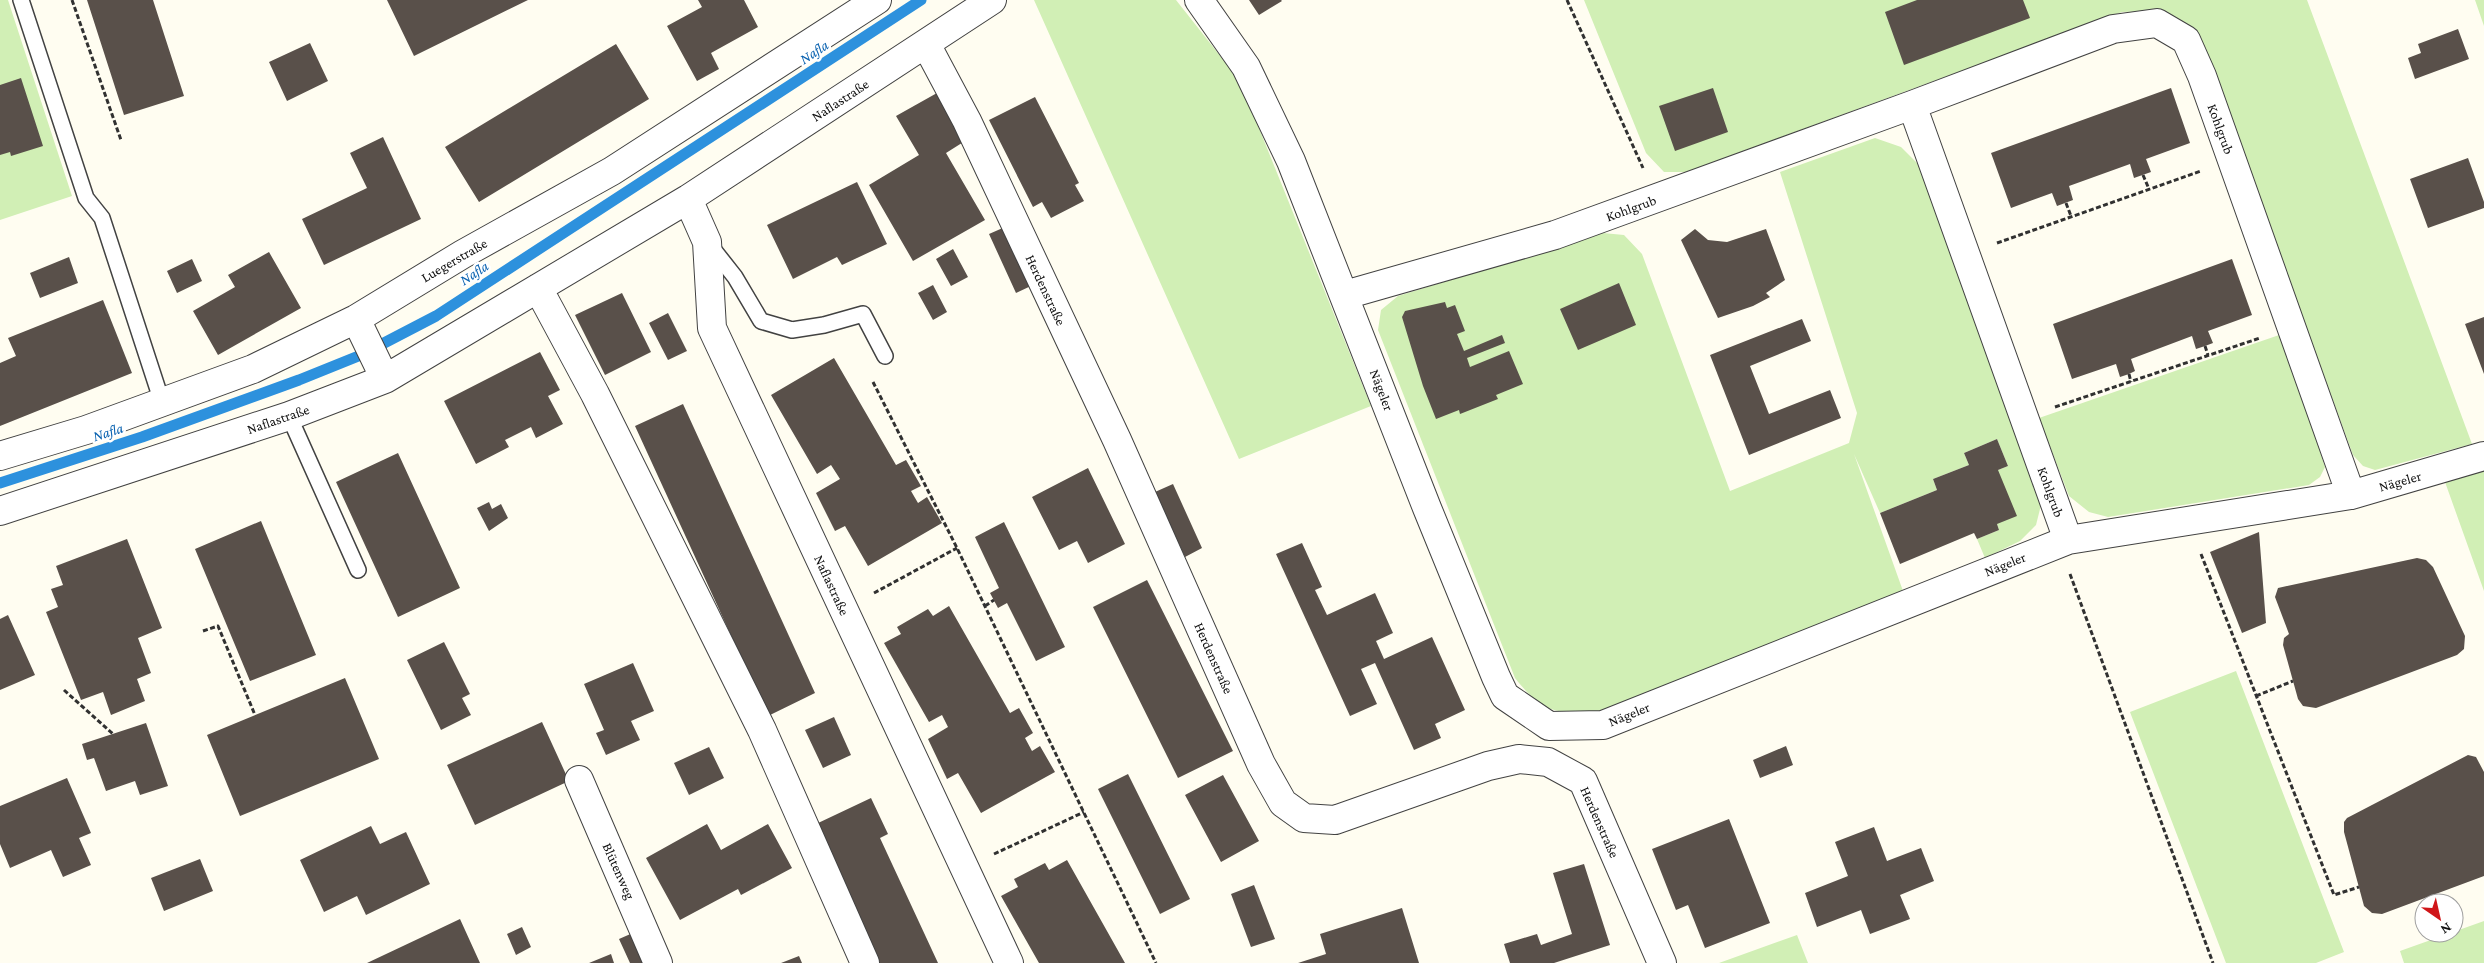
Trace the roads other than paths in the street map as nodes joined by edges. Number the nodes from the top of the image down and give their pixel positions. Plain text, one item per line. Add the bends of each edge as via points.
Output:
1 (21, 0) edge
2 (877, 0) edge
3 (992, 0) edge
4 (1199, 0) edge
5 (926, 44) junction
6 (1912, 105) junction
7 (688, 198) junction
8 (707, 242) junction
9 (538, 288) junction
10 (1345, 295) junction
11 (360, 326) junction
12 (885, 356) road end
13 (382, 372) junction
14 (162, 402) junction
15 (289, 416) junction
16 (0, 456) edge
17 (2484, 456) edge
18 (2351, 495) junction
19 (0, 511) edge
20 (2063, 541) junction
21 (358, 570) dead end
22 (579, 780) dead end
23 (658, 963) edge
24 (865, 963) edge
25 (1008, 963) edge
26 (1662, 963) edge

1 - 14 lane via 86,198 102,218
2 - 11 street, Luegerstraße via 612,171 463,254
3 - 5 street, Naflastraße
4 - 10 street, Nägeler via 1250,75 1291,161
5 - 7 street, Naflastraße
5 - 26 street, Herdenstraße via 975,138 1117,440 1261,764 1283,803 1304,818 1334,820 1488,766 1519,758 1548,762 1583,782
6 - 10 street, Kohlgrub via 1556,235
6 - 18 street, Kohlgrub via 2113,29 2156,23 2186,40 2202,76
6 - 20 street, Kohlgrub via 2024,418
7 - 8 street, Naflastraße
7 - 9 street, Naflastraße
8 - 12 lane via 735,277 761,321 792,330 863,314
8 - 25 street, Naflastraße via 712,328
9 - 13 street, Naflastraße
9 - 24 street via 595,394 762,730
10 - 20 street, Nägeler via 1499,684 1505,696 1550,726 1603,725
11 - 13 street
11 - 14 street, Luegerstraße
13 - 15 street, Naflastraße
14 - 16 street, Luegerstraße via 86,430
15 - 19 street, Naflastraße
15 - 21 lane
17 - 18 street, Nägeler
18 - 20 street, Nägeler
22 - 23 street, Blütenweg

